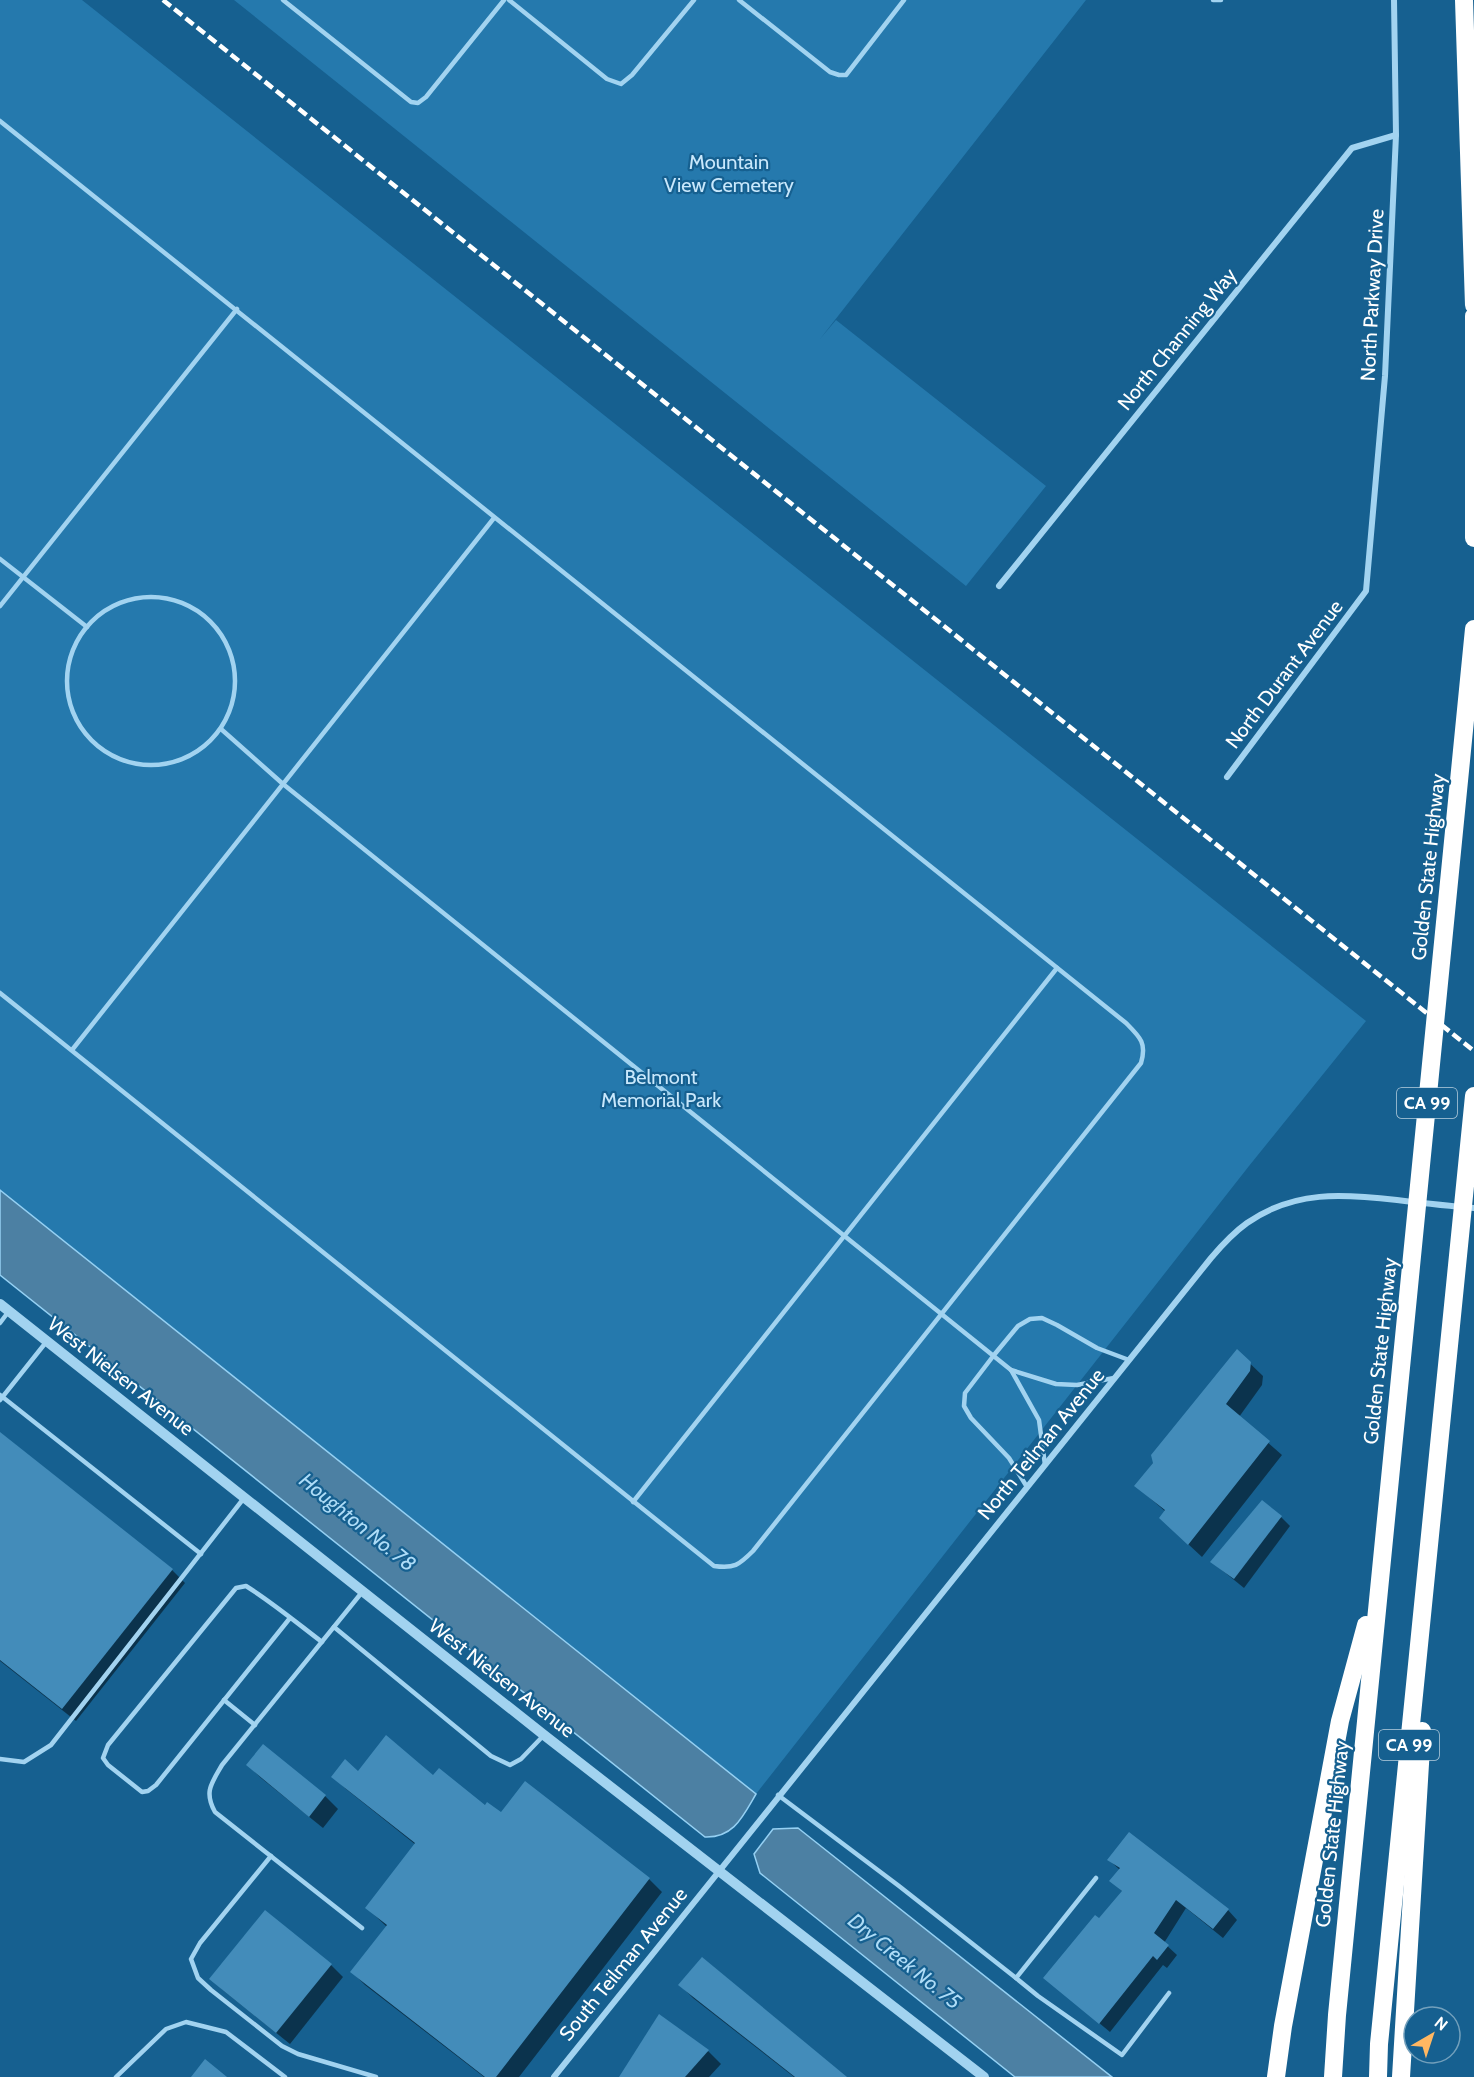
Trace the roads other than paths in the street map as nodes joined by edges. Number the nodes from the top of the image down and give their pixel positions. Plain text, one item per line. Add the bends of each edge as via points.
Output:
1 (283, 0) edge
2 (504, 0) edge
3 (509, 0) edge
4 (694, 0) edge
5 (740, 0) edge
6 (904, 0) edge
7 (1213, 0) edge
8 (1221, 0) edge
9 (1394, 0) edge
10 (1464, 0) edge
11 (0, 122) edge
12 (1396, 135) junction
13 (1474, 305) edge
14 (237, 309) junction
15 (1474, 316) edge
16 (494, 518) junction
17 (1474, 538) edge
18 (0, 559) edge
19 (23, 578) junction
20 (999, 586) dead end
21 (1366, 591) joint
22 (0, 606) edge
23 (87, 627) junction
24 (1474, 629) edge
25 (220, 729) junction
26 (1227, 777) dead end
27 (283, 784) junction
28 (1056, 968) junction
29 (0, 993) edge
30 (72, 1050) junction
31 (1474, 1096) edge
32 (1474, 1209) edge
33 (845, 1235) junction
34 (0, 1304) edge
35 (9, 1311) junction
36 (942, 1313) junction
37 (0, 1323) edge
38 (48, 1341) junction
39 (994, 1355) junction
40 (1129, 1360) junction
41 (1011, 1370) junction
42 (1114, 1378) junction
43 (1, 1397) edge
44 (1443, 1414) junction
45 (1045, 1465) junction
46 (1027, 1487) junction
47 (245, 1497) junction
48 (633, 1502) junction
49 (201, 1554) junction
50 (1380, 1577) junction
51 (363, 1591) junction
52 (290, 1618) junction
53 (334, 1627) junction
54 (322, 1642) junction
55 (224, 1700) junction
56 (255, 1725) junction
57 (544, 1735) junction
58 (0, 1759) edge
59 (778, 1796) junction
60 (271, 1856) junction
61 (718, 1872) junction
62 (1096, 1878) dead end
63 (362, 1928) dead end
64 (1016, 1978) junction
65 (1169, 1993) dead end
66 (116, 2077) edge
67 (285, 2077) edge
68 (376, 2077) edge
69 (554, 2077) edge
70 (984, 2077) edge
71 (1276, 2077) edge
72 (1333, 2077) edge
73 (1378, 2077) edge
74 (1401, 2077) edge

1 - 2 lane via 411,102 418,103
3 - 4 lane via 607,79 621,84
5 - 6 lane via 831,72 846,75
7 - 8 lane
9 - 12 street, North Parkway Drive
10 - 13 highway
11 - 14 lane
12 - 20 street, North Channing Way via 1352,148
12 - 21 street, North Parkway Drive via 1385,376
14 - 16 lane
14 - 19 lane
15 - 17 highway
16 - 27 lane
16 - 28 lane
18 - 19 lane
19 - 22 lane
19 - 23 lane
21 - 26 street, North Durant Avenue
23 - 25 lane via 109,607 130,598 153,596 196,609 214,624 227,643 234,664 236,687 231,709
23 - 25 lane via 77,639 66,684 81,728 97,745 117,758 162,765 205,747
24 - 50 highway, Golden State Highway / CA 99
25 - 27 lane
27 - 30 lane
27 - 33 lane
28 - 33 lane
28 - 36 lane via 1140,1036 1145,1051 1141,1064
29 - 30 lane
30 - 48 lane
31 - 44 highway, CA 99
32 - 40 street, North Teilman Avenue via 1352,1195 1308,1197 1287,1203 1248,1222 1230,1237
33 - 36 lane
33 - 48 lane
34 - 35 street, West Nielsen Avenue
35 - 37 lane
35 - 38 street, West Nielsen Avenue
36 - 39 lane
36 - 48 lane via 741,1563 728,1568 714,1566
38 - 43 lane
38 - 47 street, West Nielsen Avenue
39 - 40 lane via 1018,1326 1042,1318 1096,1348
39 - 41 lane
39 - 46 lane via 965,1393 964,1406 1009,1458
40 - 42 street, North Teilman Avenue
41 - 42 lane via 1056,1384 1077,1385
41 - 45 lane via 1039,1420
42 - 45 street, North Teilman Avenue
43 - 49 lane
44 - 73 highway, CA 99
44 - 74 highway
45 - 46 street, North Teilman Avenue
46 - 59 street, North Teilman Avenue
47 - 49 lane
47 - 51 street, West Nielsen Avenue
49 - 58 lane via 51,1745 24,1762
50 - 71 highway via 1340,1721
50 - 72 highway, Golden State Highway / CA 99
51 - 53 lane
51 - 57 street, West Nielsen Avenue
52 - 54 lane
52 - 55 lane
52 - 55 lane via 246,1587 236,1588 108,1745 103,1758 142,1792 148,1791
53 - 54 lane
53 - 57 lane via 503,1763 510,1765 521,1759
54 - 56 lane
55 - 56 lane
56 - 60 lane via 210,1785 209,1801 215,1812
57 - 61 street, West Nielsen Avenue
59 - 61 street, North Teilman Avenue
59 - 64 lane
60 - 63 lane
60 - 68 lane via 200,1943 191,1959 198,1978 282,2046
61 - 69 street, South Teilman Avenue
61 - 70 street, West Nielsen Avenue
62 - 64 lane
64 - 65 lane via 1122,2055
66 - 67 lane via 166,2029 186,2022 226,2032

